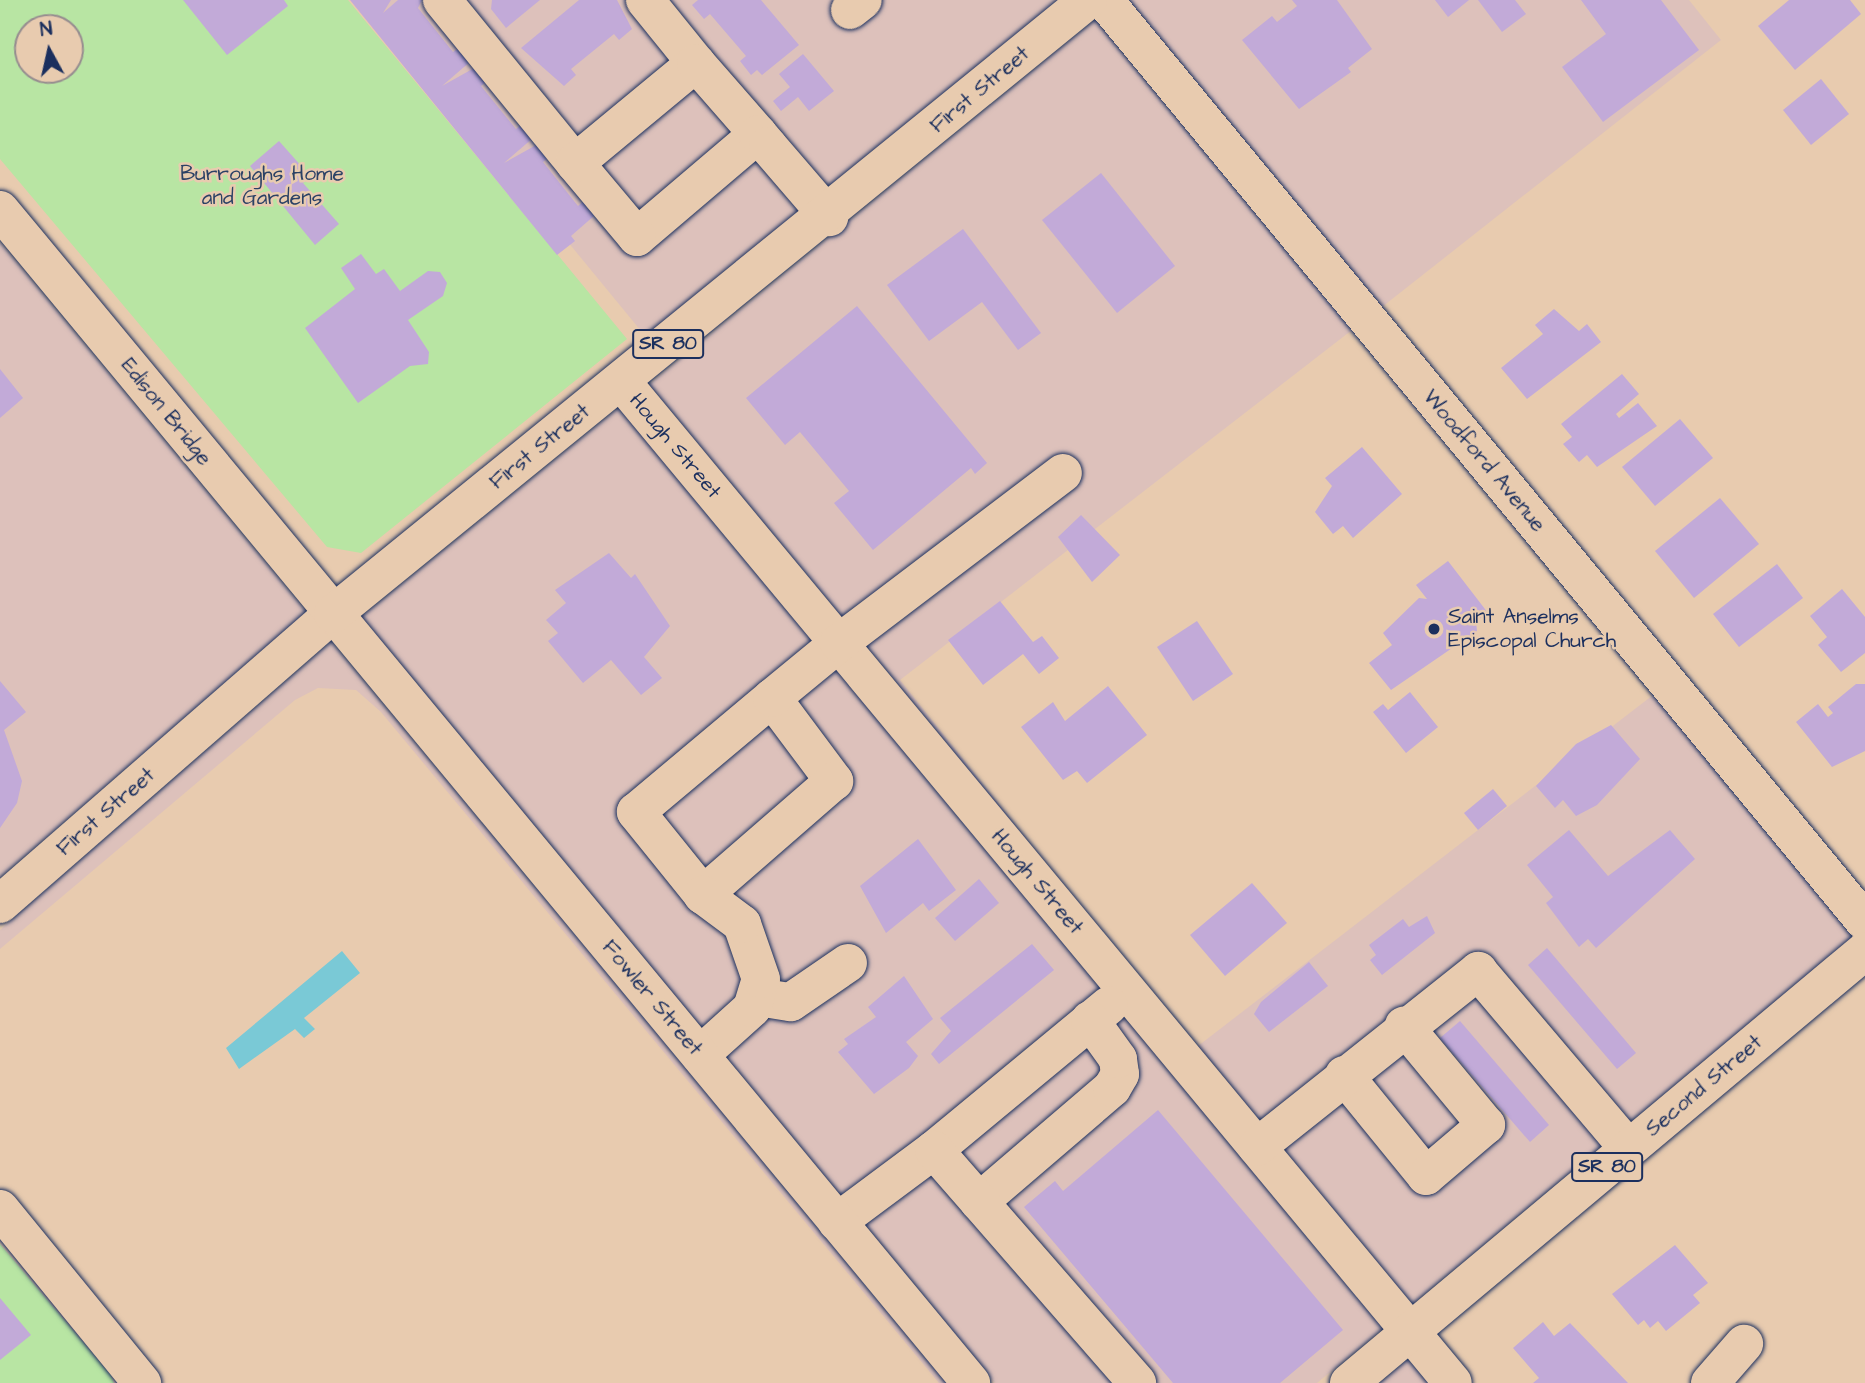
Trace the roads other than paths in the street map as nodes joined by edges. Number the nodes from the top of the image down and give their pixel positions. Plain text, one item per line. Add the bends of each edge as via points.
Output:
1 (442, 0) edge
2 (646, 0) edge
3 (1088, 0) edge
4 (1104, 0) edge
5 (696, 63) junction
6 (758, 134) junction
7 (575, 163) junction
8 (0, 210) edge
9 (829, 217) junction
10 (621, 381) junction
11 (1063, 473) dead end
12 (332, 614) junction
13 (839, 643) junction
14 (772, 698) junction
15 (702, 895) junction
16 (0, 904) edge
17 (1865, 922) edge
18 (1865, 951) edge
19 (848, 963) dead end
20 (1126, 990) junction
21 (758, 997) junction
22 (1090, 1020) junction
23 (1404, 1026) junction
24 (700, 1055) junction
25 (1344, 1075) junction
26 (1257, 1147) junction
27 (1629, 1149) junction
28 (934, 1150) junction
29 (979, 1202) junction
30 (0, 1209) edge
31 (837, 1222) junction
32 (1410, 1332) junction
33 (1744, 1344) dead end
34 (142, 1383) edge
35 (971, 1383) edge
36 (1137, 1383) edge
37 (1349, 1383) edge
38 (1453, 1383) edge
39 (1710, 1383) edge

1 - 7 main road
2 - 5 main road
3 - 9 main road, First Street / SR 80
4 - 17 main road, Woodford Avenue
5 - 6 main road
5 - 7 main road
6 - 7 main road via 637,237
6 - 9 main road
8 - 12 main road, Edison Bridge
9 - 10 main road, First Street / SR 80
10 - 12 main road, First Street / SR 80
10 - 13 main road, Hough Street
11 - 13 main road
12 - 16 main road, First Street
12 - 24 main road, Fowler Street
13 - 14 main road
13 - 20 main road, Hough Street
14 - 15 main road via 834,781
14 - 15 main road via 636,812
15 - 21 main road via 748,935 761,979
18 - 27 main road, Second Street / SR 80
19 - 21 main road via 791,1002
20 - 22 main road
20 - 26 main road, Hough Street
21 - 24 main road
22 - 28 main road
22 - 29 main road via 1118,1059 1120,1074 1112,1088
23 - 25 main road
23 - 25 main road via 1486,1125 1426,1176
23 - 27 main road via 1478,971
24 - 31 main road, Fowler Street
25 - 26 main road
26 - 32 main road, Hough Street
27 - 32 main road, Second Street / SR 80
28 - 29 main road
28 - 31 main road
29 - 36 main road
30 - 34 main road
31 - 35 main road, Fowler Street
32 - 37 main road, Second Street / SR 80
32 - 38 main road, Hough Street
33 - 39 main road

